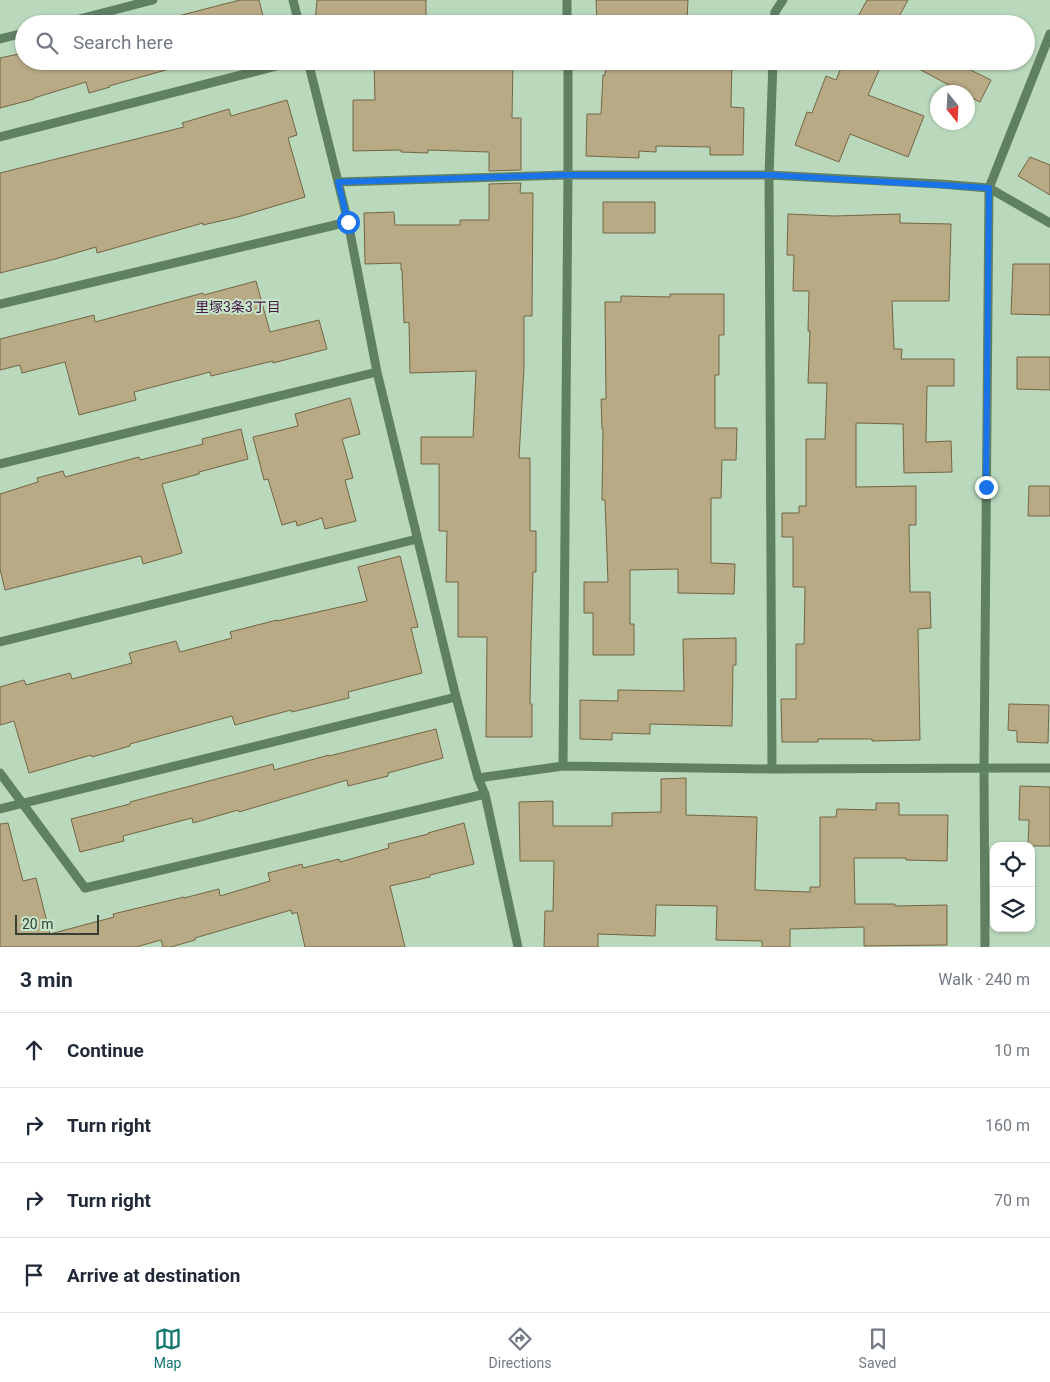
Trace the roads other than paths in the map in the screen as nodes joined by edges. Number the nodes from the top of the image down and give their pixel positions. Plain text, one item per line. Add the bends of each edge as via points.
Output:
1 (152, 0) edge
2 (293, 0) edge
3 (567, 0) edge
4 (783, 0) edge
5 (94, 15) edge
6 (297, 15) edge
7 (568, 15) edge
8 (775, 15) edge
9 (1050, 34) edge
10 (15, 35) edge
11 (0, 39) edge
12 (261, 70) edge
13 (310, 70) edge
14 (568, 70) edge
15 (773, 70) edge
16 (0, 137) edge
17 (568, 175) junction
18 (770, 175) junction
19 (338, 182) junction
20 (989, 188) junction
21 (348, 222) junction
22 (1050, 223) edge
23 (0, 304) edge
24 (377, 372) junction
25 (0, 464) edge
26 (417, 538) junction
27 (0, 642) edge
28 (456, 697) junction
29 (562, 766) junction
30 (984, 768) junction
31 (1050, 768) edge
32 (772, 769) junction
33 (0, 773) edge
34 (478, 778) junction
35 (485, 794) junction
36 (22, 803) junction
37 (0, 809) edge
38 (518, 947) edge
39 (985, 947) edge

1 - 5 street
2 - 6 street
3 - 7 street
4 - 8 street
9 - 20 street
10 - 11 street
12 - 16 street
13 - 19 street
14 - 17 street
15 - 18 street
17 - 18 street
17 - 19 street
17 - 29 street
18 - 20 street
18 - 32 street
19 - 21 street
20 - 22 street
20 - 30 street
21 - 23 street
21 - 24 street
24 - 25 street
24 - 26 street
26 - 27 street
26 - 28 street
28 - 34 street
28 - 36 street
29 - 32 street
29 - 34 street
30 - 31 street
30 - 32 street
30 - 39 street
33 - 36 street
34 - 35 street
35 - 36 street via 85,888
35 - 38 street
36 - 37 street

